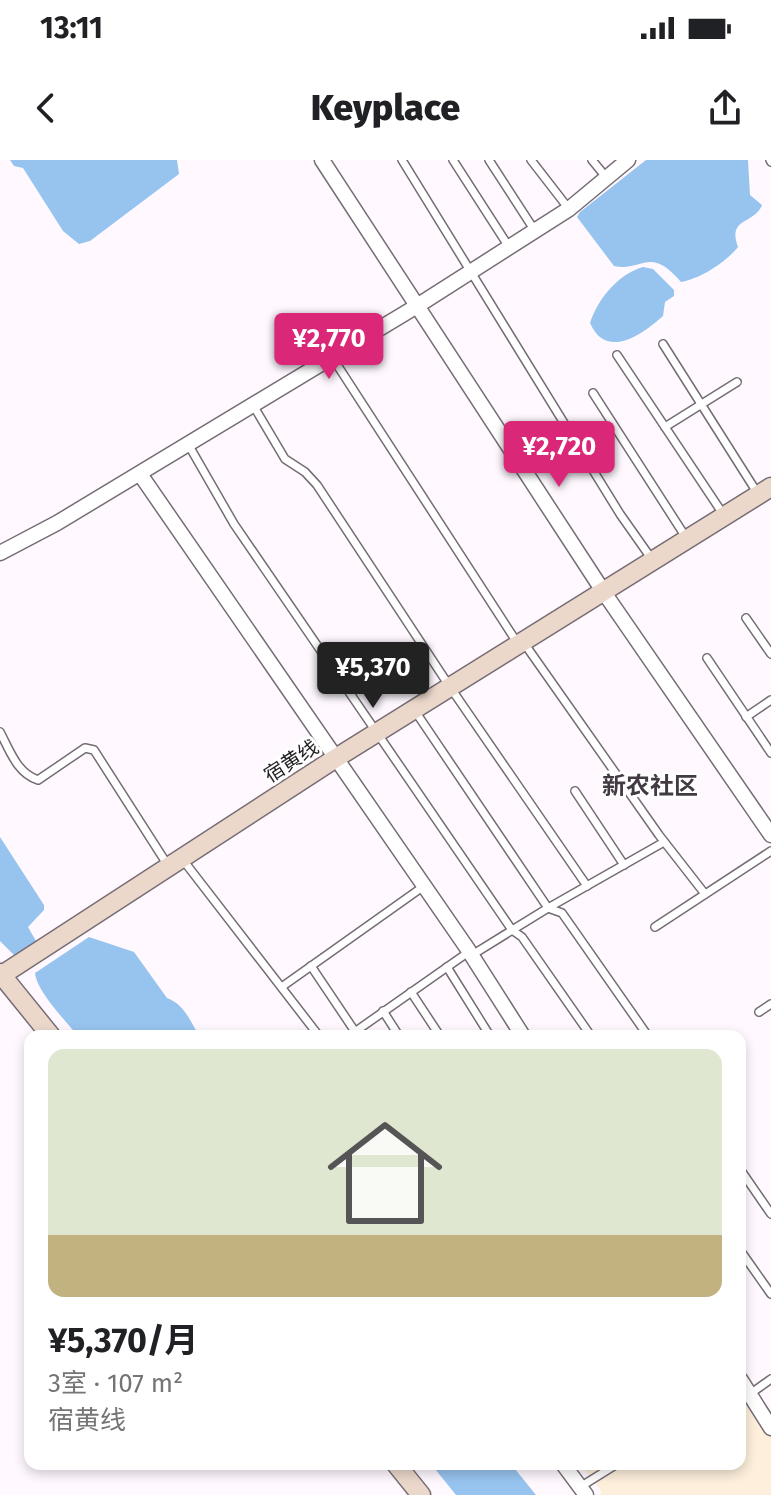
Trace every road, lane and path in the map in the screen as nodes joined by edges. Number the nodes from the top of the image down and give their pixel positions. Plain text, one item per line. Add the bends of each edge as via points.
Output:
1 (322, 160) edge
2 (402, 160) edge
3 (453, 160) edge
4 (489, 160) edge
5 (531, 160) edge
6 (592, 160) edge
7 (628, 160) edge
8 (607, 177) junction
9 (569, 209) junction
10 (535, 231) junction
11 (509, 247) junction
12 (470, 272) junction
13 (417, 306) junction
14 (663, 344) dead end
15 (617, 355) dead end
16 (332, 357) junction
17 (737, 382) dead end
18 (593, 393) dead end
19 (701, 404) junction
20 (253, 405) junction
21 (665, 427) junction
22 (188, 444) junction
23 (140, 474) junction
24 (765, 491) edge
25 (724, 516) junction
26 (687, 539) junction
27 (0, 553) edge
28 (653, 560) junction
29 (603, 591) junction
30 (746, 618) dead end
31 (521, 642) junction
32 (771, 654) edge
33 (707, 658) dead end
34 (450, 687) junction
35 (771, 700) edge
36 (414, 709) junction
37 (746, 717) junction
38 (0, 732) edge
39 (376, 733) junction
40 (771, 753) edge
41 (336, 758) junction
42 (575, 791) dead end
43 (771, 835) edge
44 (664, 842) junction
45 (771, 851) edge
46 (176, 862) junction
47 (624, 865) junction
48 (424, 886) junction
49 (587, 886) junction
50 (705, 894) junction
51 (548, 908) junction
52 (655, 927) dead end
53 (512, 930) junction
54 (471, 953) junction
55 (311, 966) junction
56 (447, 967) junction
57 (1, 975) edge
58 (283, 986) junction
59 (411, 992) junction
60 (771, 1004) edge
61 (383, 1011) junction
62 (759, 1012) dead end
63 (46, 1030) edge
64 (315, 1030) edge
65 (351, 1030) edge
66 (359, 1030) edge
67 (395, 1030) edge
68 (436, 1030) edge
69 (486, 1030) edge
70 (519, 1030) edge
71 (587, 1030) edge
72 (644, 1030) edge
73 (746, 1178) edge
74 (771, 1214) edge
75 (746, 1259) edge
76 (771, 1294) edge
77 (771, 1379) edge
78 (746, 1388) edge
79 (750, 1394) junction
80 (771, 1428) edge
81 (400, 1470) edge
82 (567, 1470) edge
83 (609, 1470) edge
84 (583, 1491) edge
85 (414, 1493) edge

1 - 13 street
2 - 12 lane
3 - 11 lane
4 - 10 lane
5 - 9 lane
6 - 8 lane
7 - 8 street
8 - 9 street
9 - 10 street
10 - 11 street
11 - 12 street
12 - 13 street
12 - 28 lane
13 - 16 street
13 - 29 street
14 - 19 lane
15 - 21 lane
16 - 20 street
16 - 31 lane
17 - 19 lane
18 - 26 lane
19 - 21 lane
19 - 24 lane
20 - 22 street
20 - 34 lane via 285,459 317,485
21 - 25 lane
22 - 23 street
22 - 39 lane via 234,524
23 - 27 street
23 - 41 street
24 - 25 main road, 宿黄线
25 - 26 main road, 宿黄线
26 - 28 main road, 宿黄线
28 - 29 main road, 宿黄线
29 - 31 main road, 宿黄线
29 - 43 street
30 - 32 lane
31 - 34 main road, 宿黄线
31 - 44 lane
33 - 37 lane
34 - 36 main road, 宿黄线
34 - 49 lane
35 - 37 lane
36 - 39 main road, 宿黄线
36 - 51 lane
37 - 40 lane
38 - 46 lane via 18,766 38,780 85,748 94,750
39 - 41 main road, 宿黄线
39 - 53 lane
41 - 46 main road, 宿黄线
41 - 48 street
42 - 47 lane
44 - 47 lane
44 - 50 lane
45 - 50 lane
46 - 57 main road, 宿黄线
46 - 58 lane
47 - 49 lane
48 - 54 street
48 - 55 lane
49 - 51 lane
50 - 52 lane
51 - 53 lane
51 - 72 lane via 562,913
53 - 54 lane
53 - 71 lane
54 - 56 lane
54 - 70 street
55 - 58 lane
55 - 65 lane
56 - 59 lane
56 - 69 lane
57 - 63 main road, 宿黄线
58 - 64 lane
59 - 61 lane
59 - 68 lane
60 - 62 lane
61 - 66 lane
61 - 67 lane
73 - 74 lane
75 - 76 lane
77 - 79 lane
78 - 79 street
79 - 80 street
81 - 85 main road
82 - 84 street
83 - 84 lane

